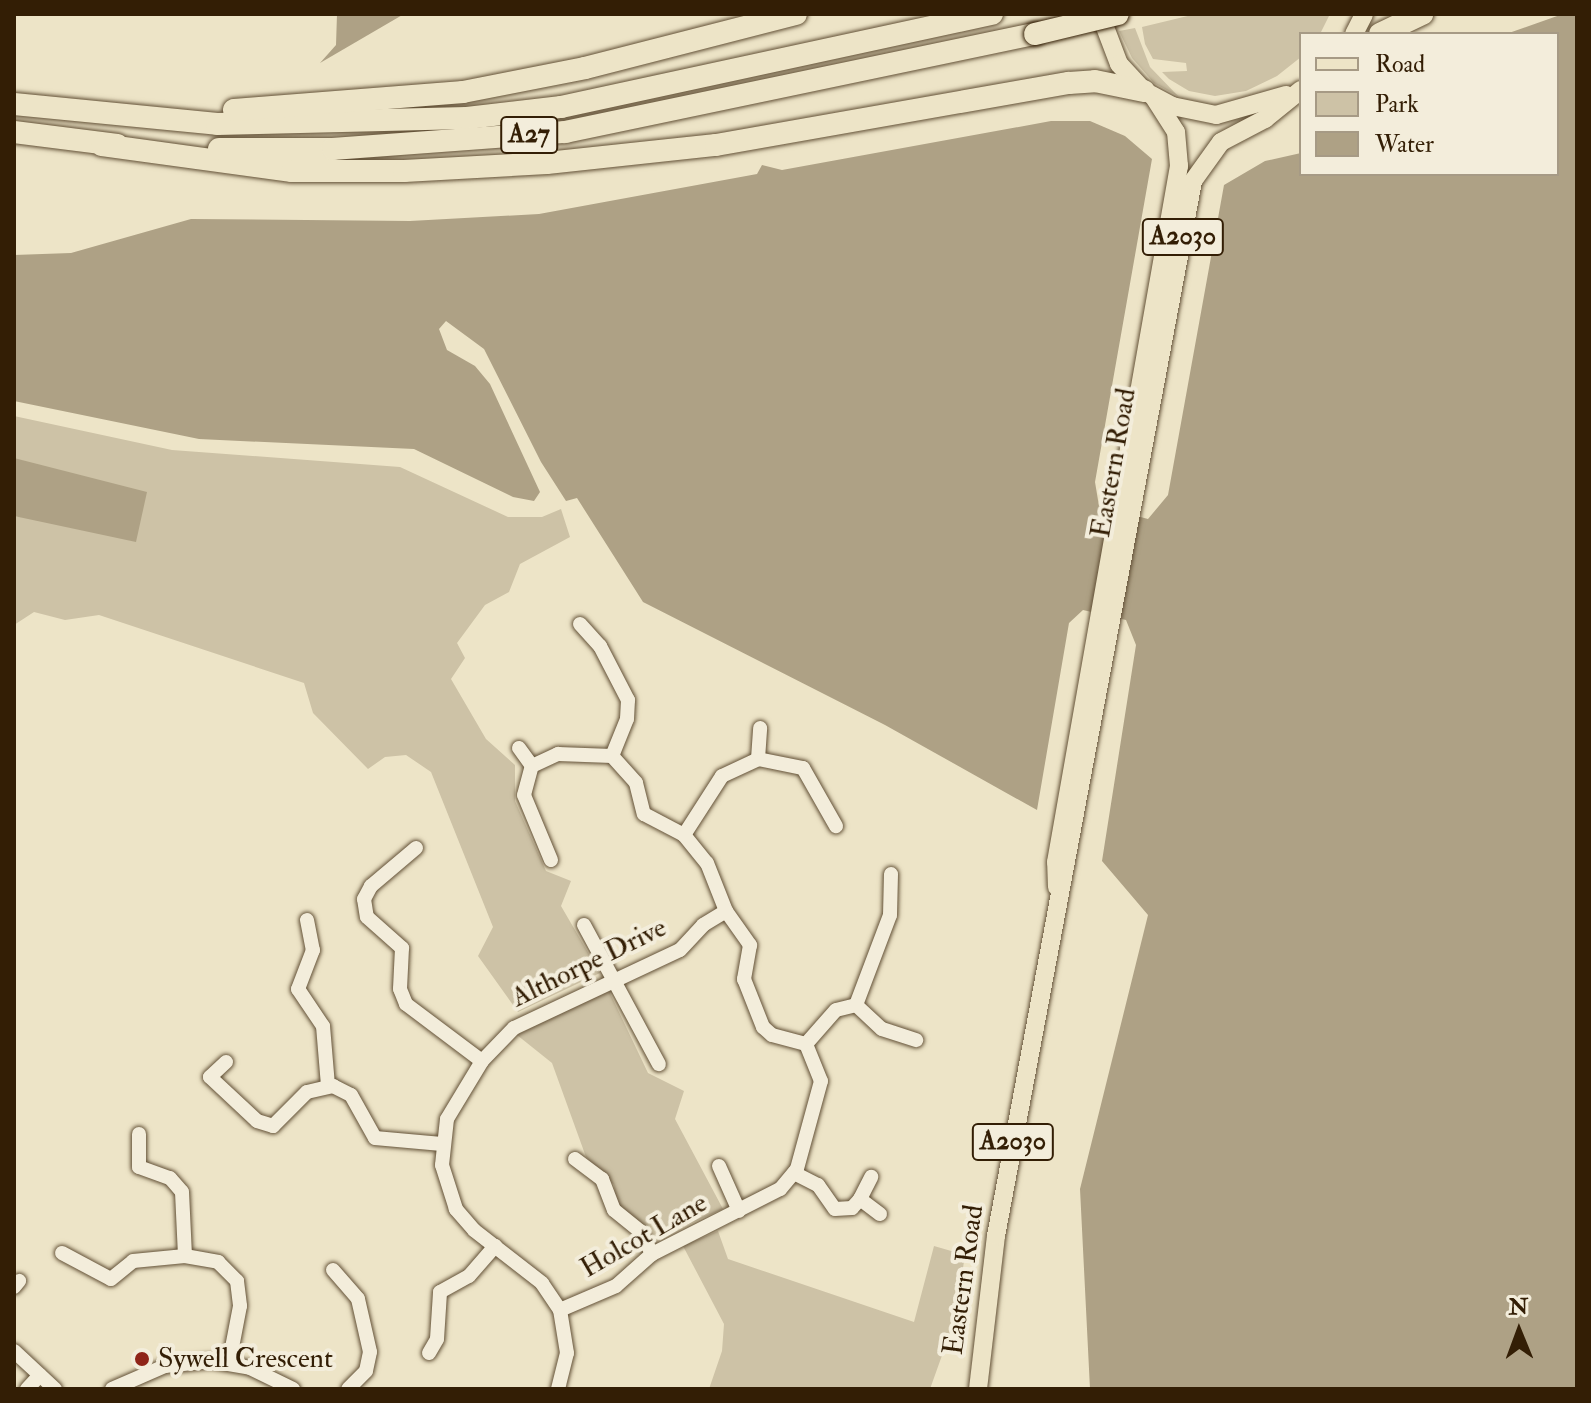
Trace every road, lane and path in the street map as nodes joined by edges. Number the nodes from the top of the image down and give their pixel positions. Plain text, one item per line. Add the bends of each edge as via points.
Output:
1 (796, 14) edge
2 (992, 14) edge
3 (1100, 14) edge
4 (1118, 14) edge
5 (1364, 14) edge
6 (1422, 14) edge
7 (1355, 32) edge
8 (1384, 32) edge
9 (1299, 91) edge
10 (1299, 92) edge
11 (1148, 94) junction
12 (14, 104) edge
13 (109, 116) junction
14 (14, 132) edge
15 (102, 145) junction
16 (1140, 435) junction
17 (580, 624) dead end
18 (760, 728) dead end
19 (519, 748) dead end
20 (612, 756) junction
21 (758, 759) junction
22 (532, 766) junction
23 (836, 826) dead end
24 (684, 835) junction
25 (416, 848) dead end
26 (551, 860) dead end
27 (891, 874) dead end
28 (726, 911) junction
29 (307, 920) dead end
30 (584, 925) dead end
31 (615, 977) junction
32 (856, 1005) junction
33 (916, 1040) dead end
34 (806, 1044) junction
35 (482, 1061) junction
36 (226, 1062) dead end
37 (659, 1064) dead end
38 (328, 1086) junction
39 (139, 1134) dead end
40 (442, 1144) junction
41 (575, 1159) dead end
42 (719, 1166) dead end
43 (794, 1173) junction
44 (871, 1177) dead end
45 (860, 1199) junction
46 (739, 1211) junction
47 (880, 1214) dead end
48 (495, 1246) junction
49 (62, 1253) dead end
50 (652, 1254) junction
51 (185, 1256) junction
52 (333, 1270) dead end
53 (560, 1310) junction
54 (14, 1351) edge
55 (429, 1353) dead end
56 (229, 1363) junction
57 (40, 1375) junction
58 (27, 1389) edge
59 (55, 1389) edge
60 (112, 1389) edge
61 (293, 1389) edge
62 (348, 1389) edge
63 (558, 1389) edge
64 (978, 1389) edge

1 - 13 highway via 585,68 463,92 342,105
2 - 13 highway, A27 via 561,107 467,118 262,124
3 - 11 main road, Eastern Road via 1111,50
4 - 15 highway, A27, bridge via 565,132 333,149
5 - 7 main road
6 - 8 highway
9 - 11 main road via 1244,111 1216,115 1184,110
10 - 16 main road, Eastern Road / A2030 via 1265,119 1221,142 1196,172
11 - 15 highway via 1095,81 1069,83 716,145 436,169 292,171
11 - 16 main road, Eastern Road / A2030 via 1176,132 1180,154
12 - 13 highway, A27
14 - 15 highway, A27
16 - 64 main road, Eastern Road / A2030 via 1056,862 1058,896 996,1236
17 - 20 street via 600,646 628,700 627,719
18 - 21 street
19 - 22 street
20 - 22 street via 558,754
20 - 24 street via 636,783 644,814
21 - 23 street via 803,768
21 - 24 street via 722,776
22 - 26 street via 524,795
24 - 28 street via 712,873
25 - 35 street via 371,886 364,899 367,917 402,948 400,989 406,1004
27 - 32 street via 890,915
28 - 31 street, Althorpe Drive via 703,925 680,950
28 - 34 street via 751,952 743,976 763,1027 772,1035
29 - 38 street via 313,950 300,977 299,994 323,1026
30 - 31 street
31 - 35 street, Althorpe Drive via 514,1028
31 - 37 street
32 - 33 street via 882,1029
32 - 34 street via 836,1010
34 - 43 street via 818,1065 820,1087
35 - 40 street, Althorpe Drive via 451,1109
36 - 38 street via 210,1077 251,1118 273,1126 307,1092
38 - 40 street via 351,1095 375,1138
39 - 51 street via 139,1167 170,1178 182,1192
40 - 48 street, Althorpe Drive via 450,1199 468,1225
41 - 50 street via 602,1179 614,1210 640,1231
42 - 46 street
43 - 45 street via 818,1185 835,1209 852,1208
43 - 46 street, Holcot Lane via 775,1193
44 - 45 street
45 - 47 street
46 - 50 street, Holcot Lane
48 - 53 street, Althorpe Drive via 542,1283
48 - 55 street via 469,1276 440,1292 437,1339
49 - 51 street via 111,1279 133,1261
50 - 53 street, Holcot Lane via 623,1282
51 - 56 street via 218,1262 237,1281 240,1306
52 - 62 street via 358,1299 370,1352 366,1371
53 - 63 street, Althorpe Drive via 567,1353
54 - 57 street
56 - 60 street via 165,1366
56 - 61 street
57 - 58 street
57 - 59 street

